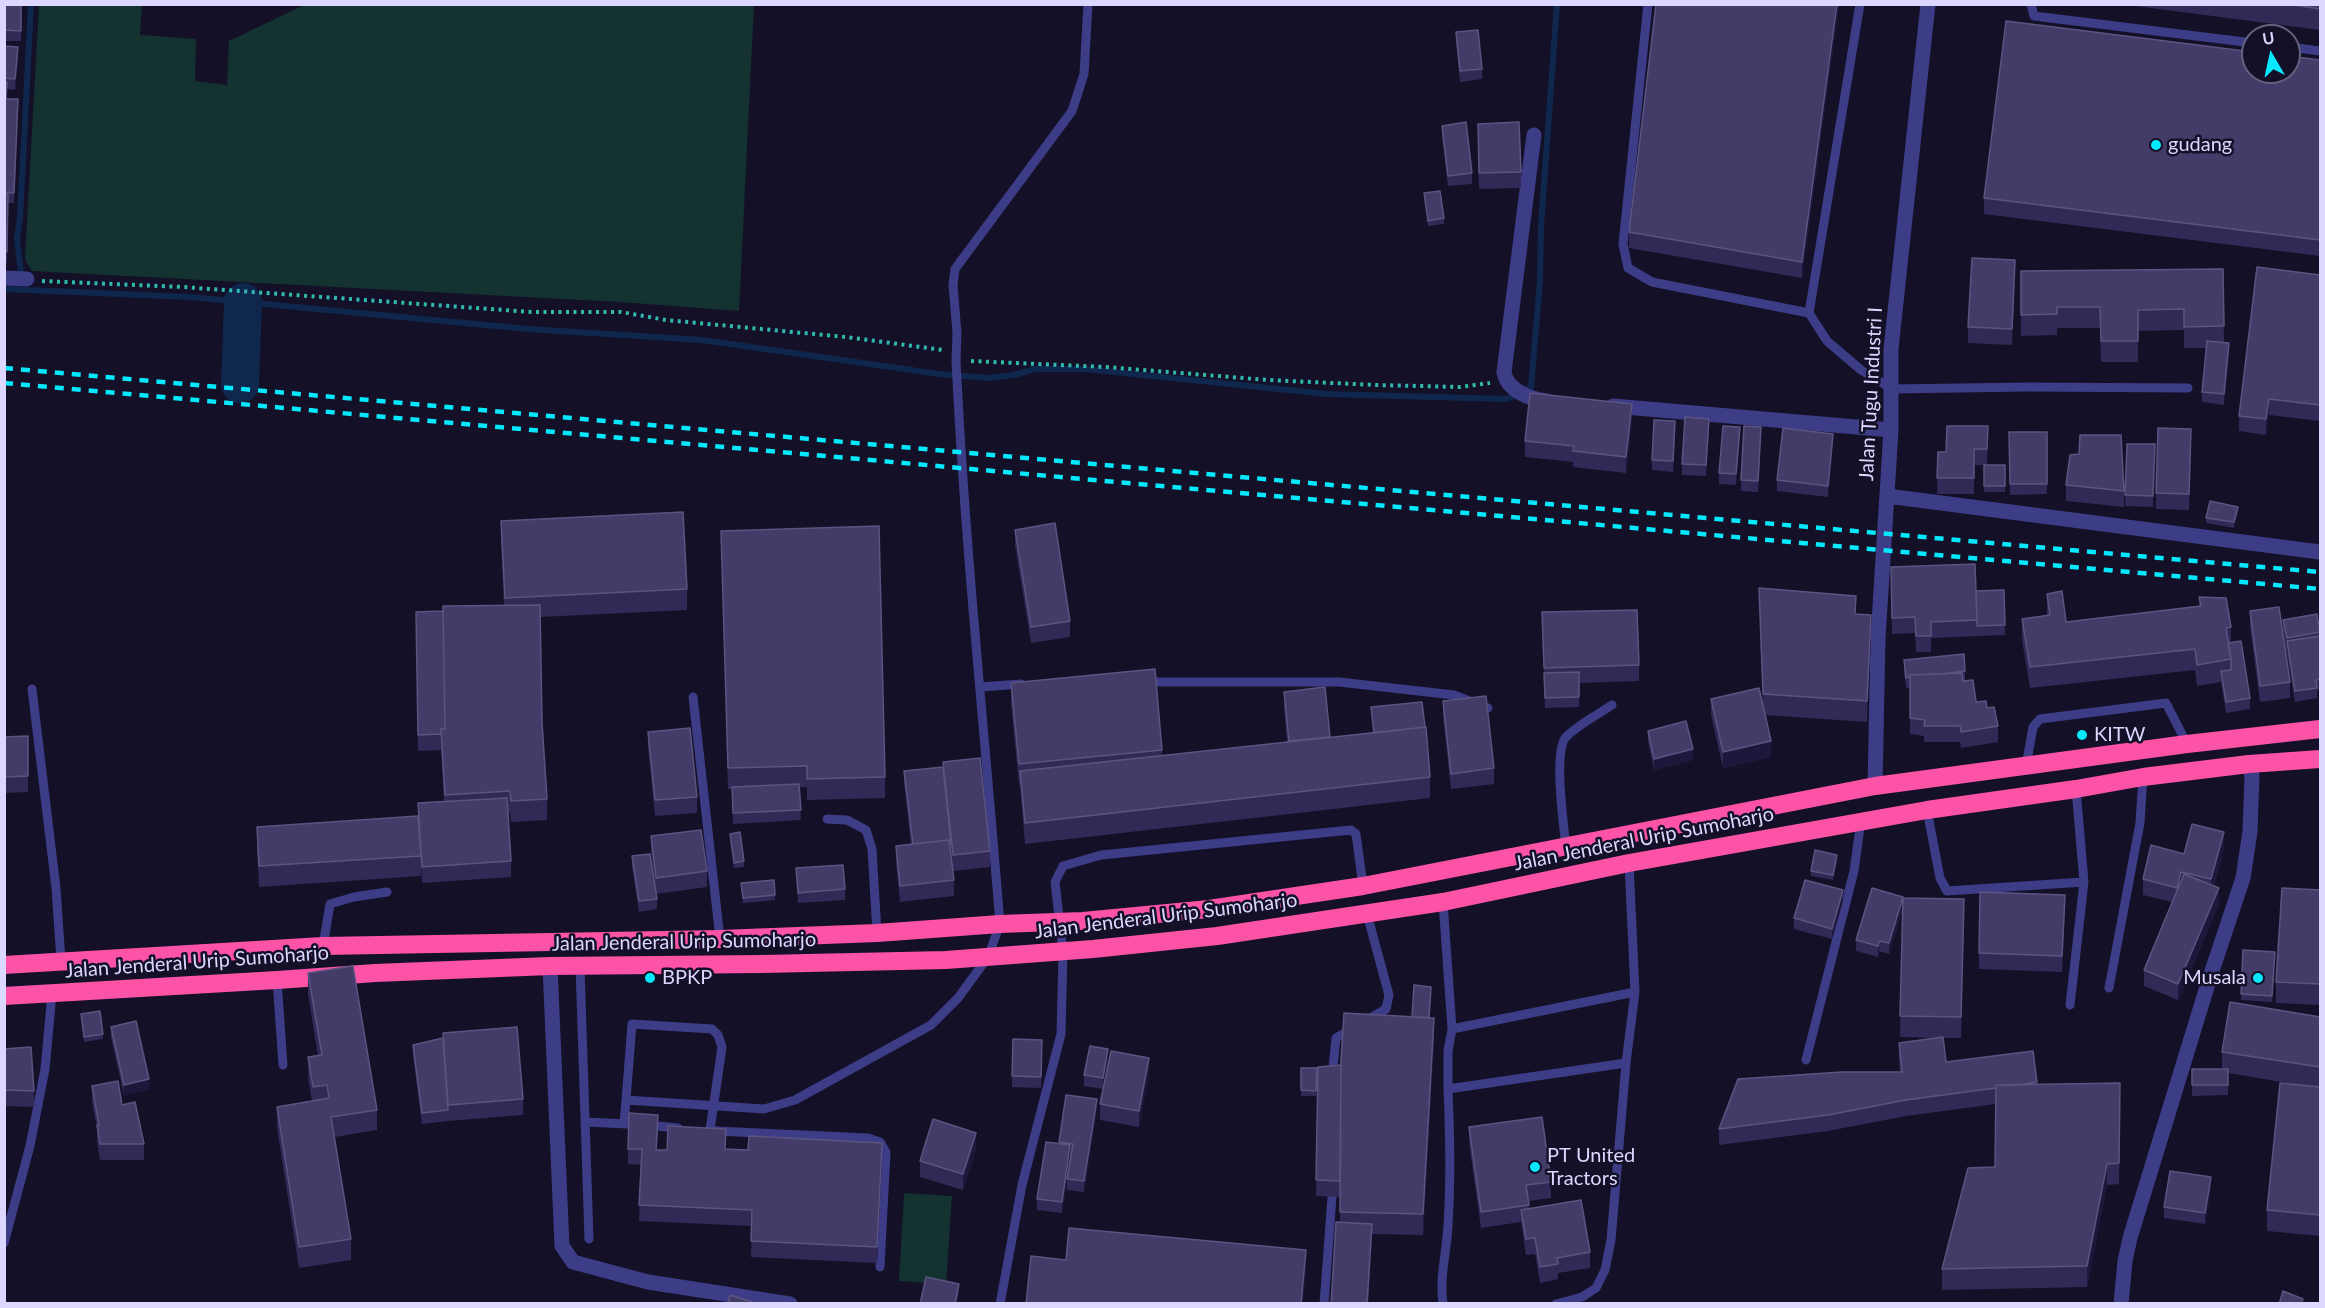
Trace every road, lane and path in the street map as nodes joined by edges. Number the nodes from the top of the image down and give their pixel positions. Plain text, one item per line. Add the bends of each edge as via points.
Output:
1 (1088, 4) edge
2 (1648, 4) edge
3 (1860, 4) edge
4 (1928, 4) edge
5 (2031, 4) edge
6 (2241, 42) edge
7 (2301, 49) edge
8 (2320, 51) edge
9 (1534, 135) dead end
10 (4, 278) edge
11 (27, 279) joint
12 (1809, 313) junction
13 (956, 361) junction
14 (1508, 383) junction
15 (2188, 388) dead end
16 (1892, 389) junction
17 (1564, 402) edge
18 (1599, 405) edge
19 (1891, 430) junction
20 (1887, 496) junction
21 (2320, 552) edge
22 (1132, 682) edge
23 (1028, 684) edge
24 (981, 687) junction
25 (32, 689) dead end
26 (693, 697) dead end
27 (1612, 705) dead end
28 (1488, 708) edge
29 (2320, 729) edge
30 (2187, 744) junction
31 (2320, 759) edge
32 (2249, 764) junction
33 (2026, 766) junction
34 (2143, 777) junction
35 (1875, 786) junction
36 (2076, 789) junction
37 (1927, 810) junction
38 (827, 819) dead end
39 (1861, 820) junction
40 (1566, 848) junction
41 (1629, 863) junction
42 (2084, 882) junction
43 (1363, 885) junction
44 (387, 892) dead end
45 (1443, 902) junction
46 (1367, 914) junction
47 (1060, 923) junction
48 (1000, 924) junction
49 (877, 933) junction
50 (720, 939) junction
51 (323, 946) junction
52 (1063, 952) junction
53 (988, 957) junction
54 (62, 962) junction
55 (4, 964) edge
56 (550, 966) junction
57 (580, 967) junction
58 (277, 980) junction
59 (2109, 988) dead end
60 (1635, 992) junction
61 (52, 993) junction
62 (4, 996) edge
63 (2070, 1005) dead end
64 (1452, 1029) junction
65 (1806, 1060) dead end
66 (1626, 1063) junction
67 (283, 1065) dead end
68 (1331, 1082) edge
69 (1448, 1089) junction
70 (626, 1100) junction
71 (714, 1104) junction
72 (585, 1122) junction
73 (624, 1124) junction
74 (689, 1129) edge
75 (700, 1130) edge
76 (710, 1130) junction
77 (1332, 1197) edge
78 (589, 1239) dead end
79 (4, 1243) edge
80 (880, 1267) dead end
81 (790, 1304) edge
82 (1000, 1304) edge
83 (1324, 1304) edge
84 (1443, 1304) edge
85 (1556, 1304) edge
86 (2121, 1304) edge

1 - 13 lane via 1084,74 1072,111 956,269
2 - 12 lane via 1623,244 1628,268 1652,282
3 - 12 lane
4 - 16 street, Jalan Tugu Industri I via 1891,349
5 - 6 lane via 2034,16
7 - 8 lane
9 - 14 street via 1504,372
10 - 11 street
11 - 13 path via 532,312 621,312 836,336
12 - 16 lane via 1827,341 1861,370
13 - 14 path via 1376,385 1460,387
13 - 24 lane via 965,526
14 - 17 street via 1530,397
15 - 16 lane
16 - 19 street, Jalan Tugu Industri I
18 - 19 street
19 - 20 street, Jalan Tugu Industri I
20 - 21 street
20 - 35 street, Jalan Tugu Industri I via 1878,639
22 - 28 lane via 1339,682 1454,695
23 - 24 lane
24 - 48 lane
25 - 54 lane
26 - 50 lane
27 - 40 lane via 1561,744 1559,772
29 - 30 highway, Jalan Jenderal Urip Sumoharjo
30 - 33 highway, Jalan Jenderal Urip Sumoharjo
30 - 33 lane via 2166,703 2040,719 2033,727
31 - 32 highway, Jalan Jenderal Urip Sumoharjo
32 - 34 highway, Jalan Jenderal Urip Sumoharjo
32 - 86 street via 2250,832 2243,878 2130,1238
33 - 35 highway, Jalan Jenderal Urip Sumoharjo
34 - 36 highway, Jalan Jenderal Urip Sumoharjo
34 - 59 lane via 2140,823
35 - 40 highway, Jalan Jenderal Urip Sumoharjo
36 - 37 highway, Jalan Jenderal Urip Sumoharjo
36 - 42 lane
37 - 39 highway, Jalan Jenderal Urip Sumoharjo
37 - 42 lane via 1940,878 1947,891
38 - 49 lane via 847,820 866,830 872,849
39 - 41 highway, Jalan Jenderal Urip Sumoharjo
39 - 65 lane via 1854,871
40 - 43 highway, Jalan Jenderal Urip Sumoharjo
41 - 45 highway, Jalan Jenderal Urip Sumoharjo
41 - 60 lane
42 - 63 lane
43 - 47 highway, Jalan Jenderal Urip Sumoharjo via 1209,909
43 - 47 lane via 1356,834 1351,830 1101,855 1063,866 1055,882
44 - 51 lane via 330,904
45 - 46 highway, Jalan Jenderal Urip Sumoharjo
45 - 64 lane
46 - 52 highway, Jalan Jenderal Urip Sumoharjo via 1217,936
46 - 68 lane via 1389,995 1386,1009 1336,1038
47 - 48 highway, Jalan Jenderal Urip Sumoharjo
47 - 52 lane
48 - 49 highway, Jalan Jenderal Urip Sumoharjo
48 - 53 lane
49 - 50 highway, Jalan Jenderal Urip Sumoharjo
50 - 51 highway, Jalan Jenderal Urip Sumoharjo
51 - 54 highway, Jalan Jenderal Urip Sumoharjo
52 - 53 highway, Jalan Jenderal Urip Sumoharjo
52 - 82 lane via 1061,1034 1022,1185
53 - 57 highway, Jalan Jenderal Urip Sumoharjo
53 - 71 lane via 958,998 931,1024 795,1100 764,1109
54 - 55 highway, Jalan Jenderal Urip Sumoharjo
56 - 57 highway, Jalan Jenderal Urip Sumoharjo
56 - 58 highway, Jalan Jenderal Urip Sumoharjo
56 - 81 street via 562,1246 567,1254 573,1262 648,1282
57 - 72 lane
58 - 61 highway, Jalan Jenderal Urip Sumoharjo
58 - 67 lane
60 - 64 lane
60 - 66 lane
61 - 62 highway, Jalan Jenderal Urip Sumoharjo
61 - 79 lane via 41,1091
64 - 69 lane
66 - 69 lane
66 - 85 lane via 1605,1270 1596,1288 1582,1298
69 - 84 lane via 1451,1178 1441,1282
70 - 71 lane
70 - 71 lane via 630,1029 636,1023 712,1029 718,1035 722,1047
70 - 73 lane
71 - 76 lane
72 - 73 lane
72 - 78 lane
73 - 74 lane
75 - 76 lane
76 - 80 lane via 868,1138 880,1142 886,1152
77 - 83 lane

